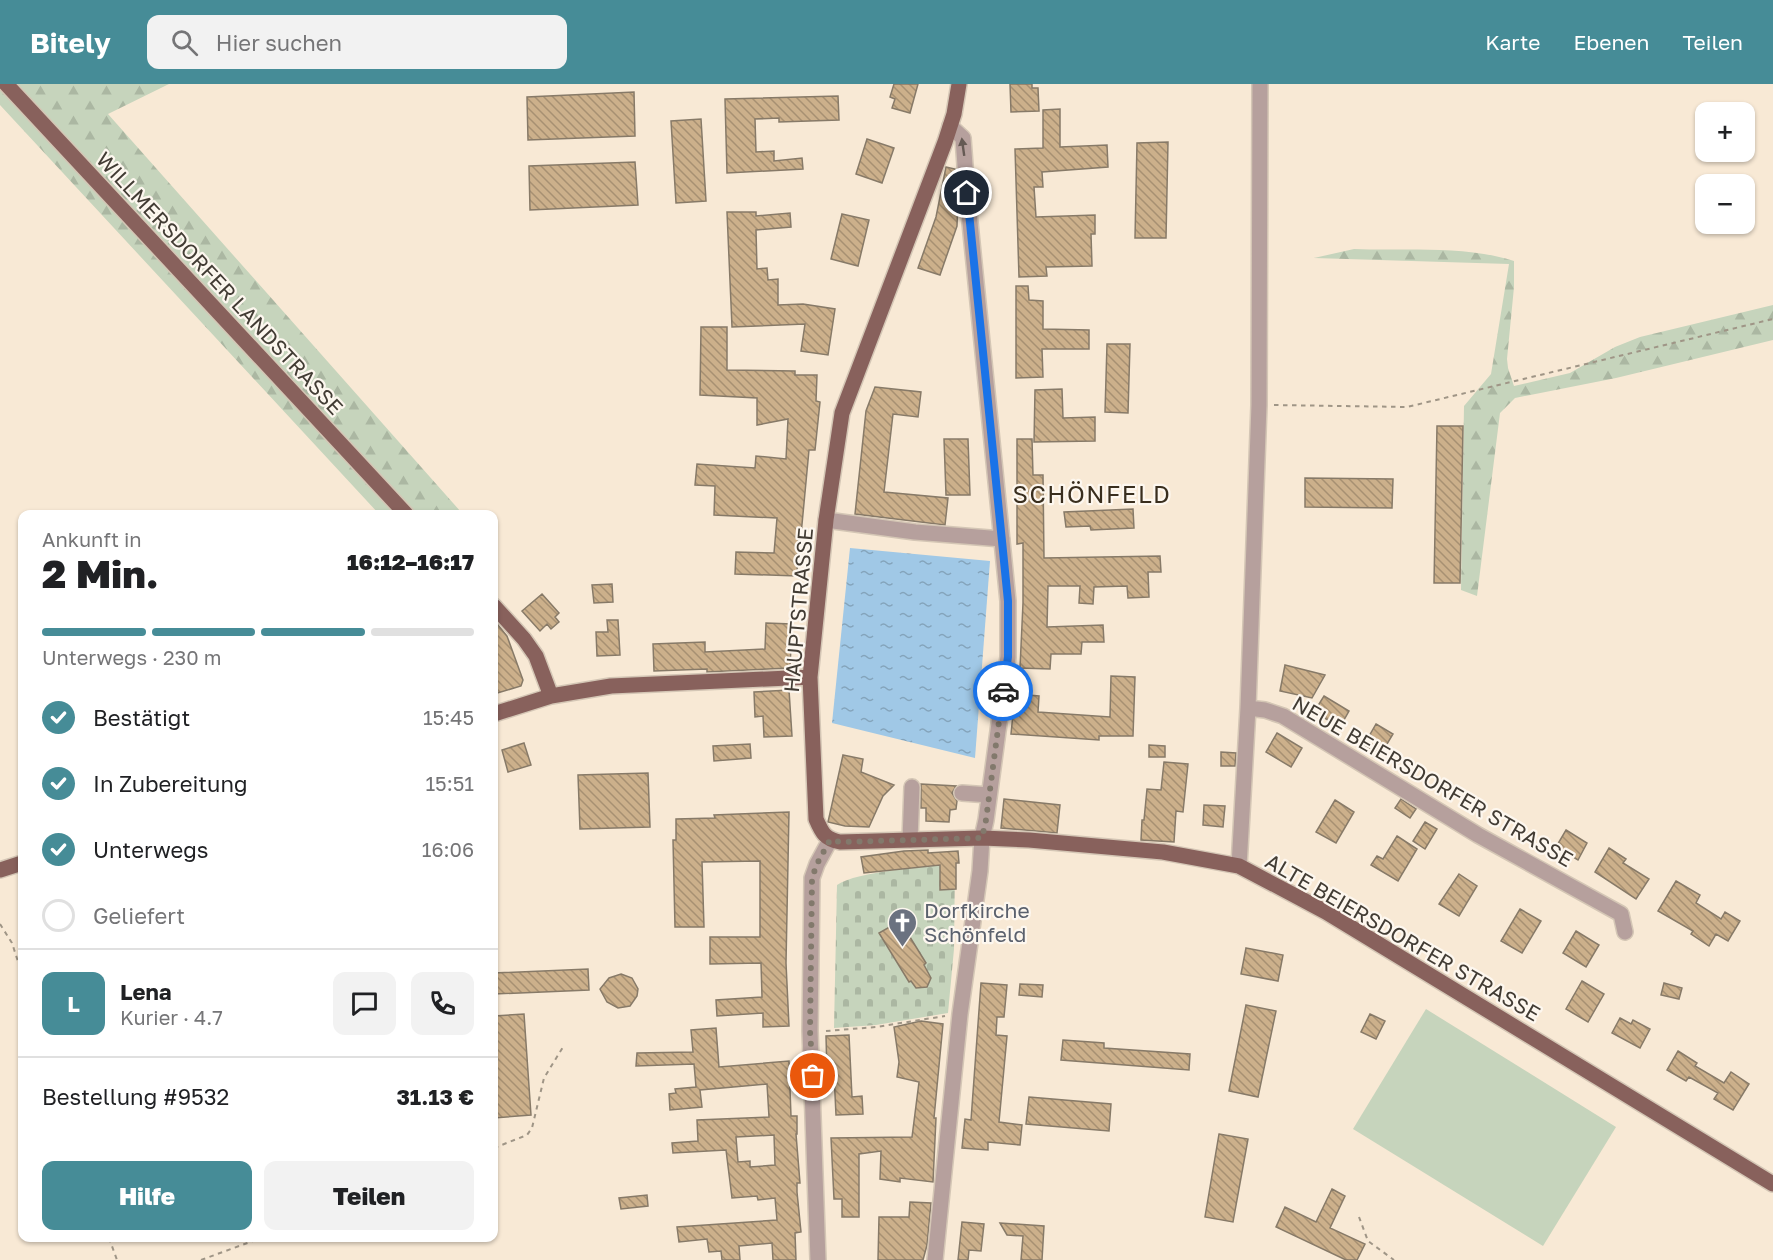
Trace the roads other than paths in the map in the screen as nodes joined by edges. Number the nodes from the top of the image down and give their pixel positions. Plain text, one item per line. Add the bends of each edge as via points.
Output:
1 (6, 84) edge
2 (958, 84) edge
3 (1260, 84) edge
4 (950, 126) junction
5 (400, 510) edge
6 (826, 520) junction
7 (1002, 539) junction
8 (498, 610) edge
9 (810, 677) junction
10 (551, 696) junction
11 (1248, 708) junction
12 (498, 713) edge
13 (912, 787) dead end
14 (962, 793) dead end
15 (989, 795) junction
16 (982, 838) junction
17 (830, 840) junction
18 (910, 840) junction
19 (1239, 866) junction
20 (1625, 932) dead end
21 (1773, 1184) edge
22 (818, 1260) edge
23 (935, 1260) edge

1 - 5 main road, WILLMERSDORFER LANDSTRASSE
2 - 4 main road, HAUPTSTRASSE
3 - 11 street via 1259,405
4 - 6 main road, HAUPTSTRASSE via 842,413
7 -> 4 street via 963,138
6 - 7 street
6 - 9 main road, HAUPTSTRASSE
7 - 15 street via 1008,657
8 - 10 main road via 536,656
9 - 10 main road via 611,686
9 - 17 main road, HAUPTSTRASSE via 816,819
10 - 12 main road
11 - 19 street
11 - 20 street, NEUE BEIERSDORFER STRASSE via 1283,716 1478,835 1621,914
13 - 18 street
14 - 15 street
15 - 16 street
16 - 18 main road, ALTE BEIERSDORFER STRASSE
16 - 19 main road, ALTE BEIERSDORFER STRASSE via 1163,852
16 - 23 street
17 - 18 main road, ALTE BEIERSDORFER STRASSE
17 - 22 street via 812,878 810,1031
19 - 21 main road, ALTE BEIERSDORFER STRASSE via 1326,912

